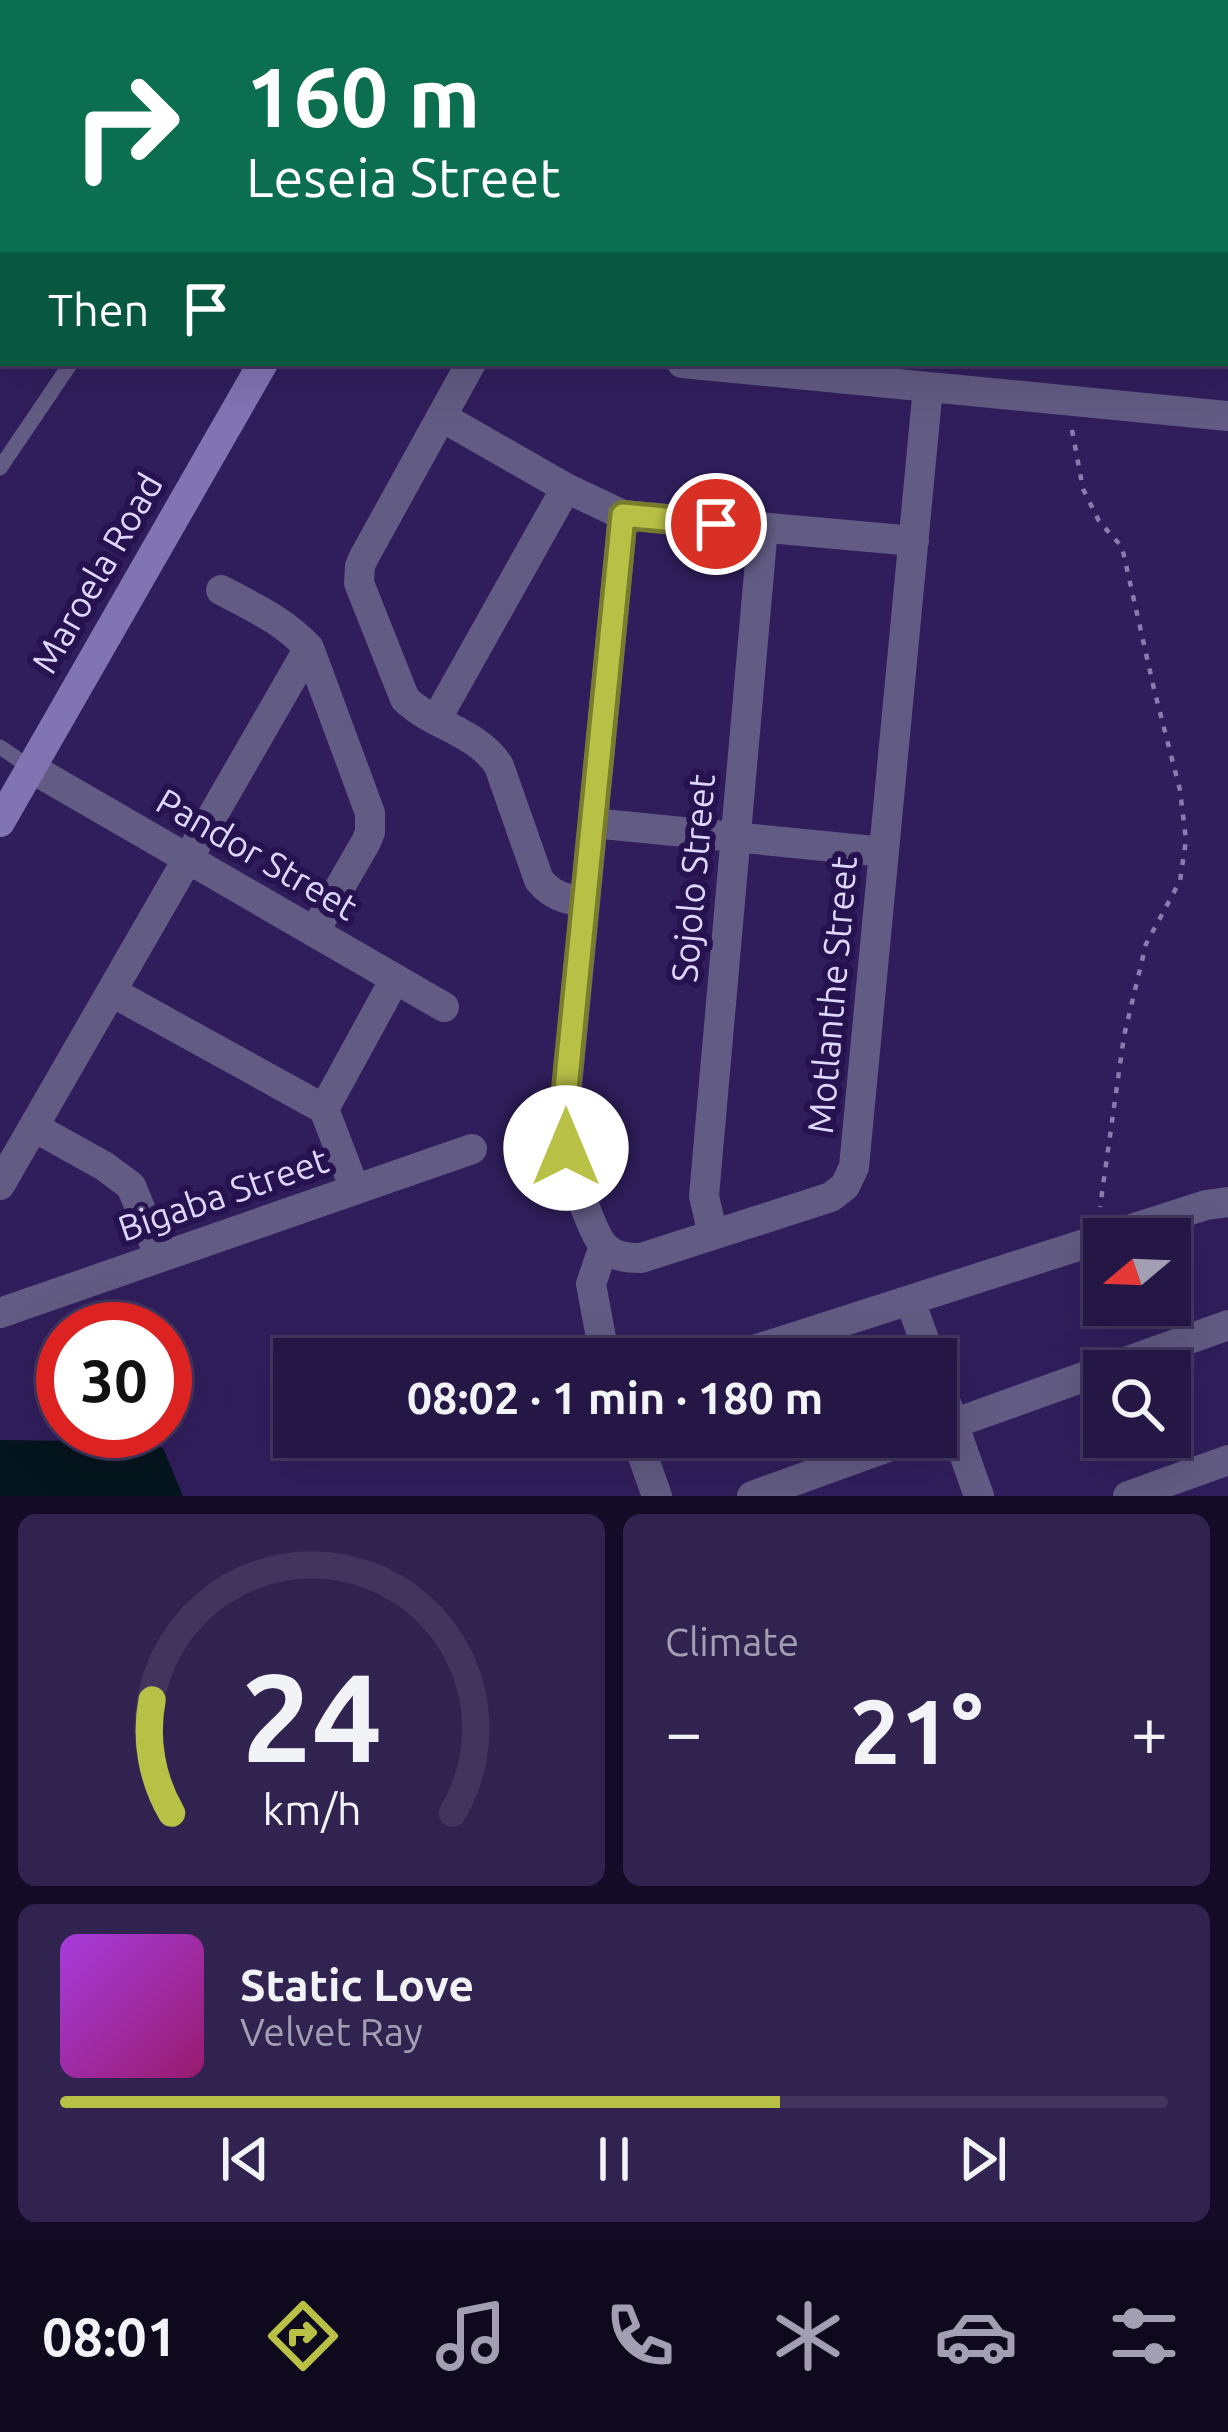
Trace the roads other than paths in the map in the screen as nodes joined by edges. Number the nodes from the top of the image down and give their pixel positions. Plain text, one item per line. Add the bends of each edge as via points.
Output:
1 (69, 366) edge
2 (261, 366) edge
3 (469, 366) edge
4 (713, 366) edge
5 (928, 387) junction
6 (1228, 416) edge
7 (442, 417) junction
8 (0, 468) edge
9 (566, 488) junction
10 (623, 515) junction
11 (763, 528) junction
12 (914, 542) junction
13 (221, 590) dead end
14 (309, 648) junction
15 (436, 720) junction
16 (0, 747) edge
17 (31, 768) junction
18 (0, 822) edge
19 (592, 823) junction
20 (736, 838) junction
21 (884, 852) junction
22 (189, 860) junction
23 (585, 902) junction
24 (314, 932) junction
25 (395, 979) junction
26 (112, 992) junction
27 (444, 1007) dead end
28 (324, 1109) junction
29 (34, 1126) junction
30 (472, 1149) dead end
31 (0, 1185) edge
32 (355, 1190) junction
33 (1228, 1202) edge
34 (1166, 1218) edge
35 (713, 1235) junction
36 (1083, 1245) edge
37 (604, 1246) junction
38 (160, 1257) junction
39 (910, 1300) junction
40 (0, 1313) edge
41 (1228, 1325) edge
42 (601, 1338) edge
43 (791, 1338) edge
44 (924, 1338) edge
45 (957, 1423) edge
46 (957, 1451) edge
47 (643, 1458) edge
48 (858, 1458) edge
49 (1228, 1460) edge
50 (657, 1496) edge
51 (752, 1496) edge
52 (979, 1496) edge
53 (1128, 1496) edge

1 - 8 lane
2 - 17 street, Maroela Road
3 - 7 street
4 - 5 street
5 - 6 street
5 - 12 street, Motlanthe Street
7 - 9 street
7 - 15 street via 359,574 400,692
9 - 10 street
9 - 15 street
10 - 11 street
10 - 19 street
11 - 12 street
11 - 20 street, Sojolo Street
12 - 21 street, Motlanthe Street
13 - 14 street via 276,619
14 - 22 street
14 - 24 street via 371,822
15 - 23 street via 494,758 547,890
16 - 17 lane
17 - 18 street, Maroela Road
17 - 22 street, Pandor Street
19 - 20 street
19 - 23 street
20 - 21 street
20 - 35 street, Sojolo Street via 704,1196
21 - 35 street, Motlanthe Street via 850,1177 831,1197
22 - 24 street, Pandor Street
22 - 26 street
23 - 37 street via 563,1128
24 - 25 street, Pandor Street
25 - 27 street, Pandor Street
25 - 28 street
26 - 28 street
26 - 29 street
28 - 32 street
29 - 31 street
29 - 38 street via 131,1186
30 - 32 street, Bigaba Street
32 - 38 street, Bigaba Street
33 - 34 street
35 - 37 street, Motlanthe Street via 641,1258
36 - 39 street
37 - 42 street via 592,1284
38 - 40 street, Bigaba Street
39 - 43 street
39 - 44 street
41 - 45 street
46 - 52 street
47 - 50 street
48 - 51 street
49 - 53 street

